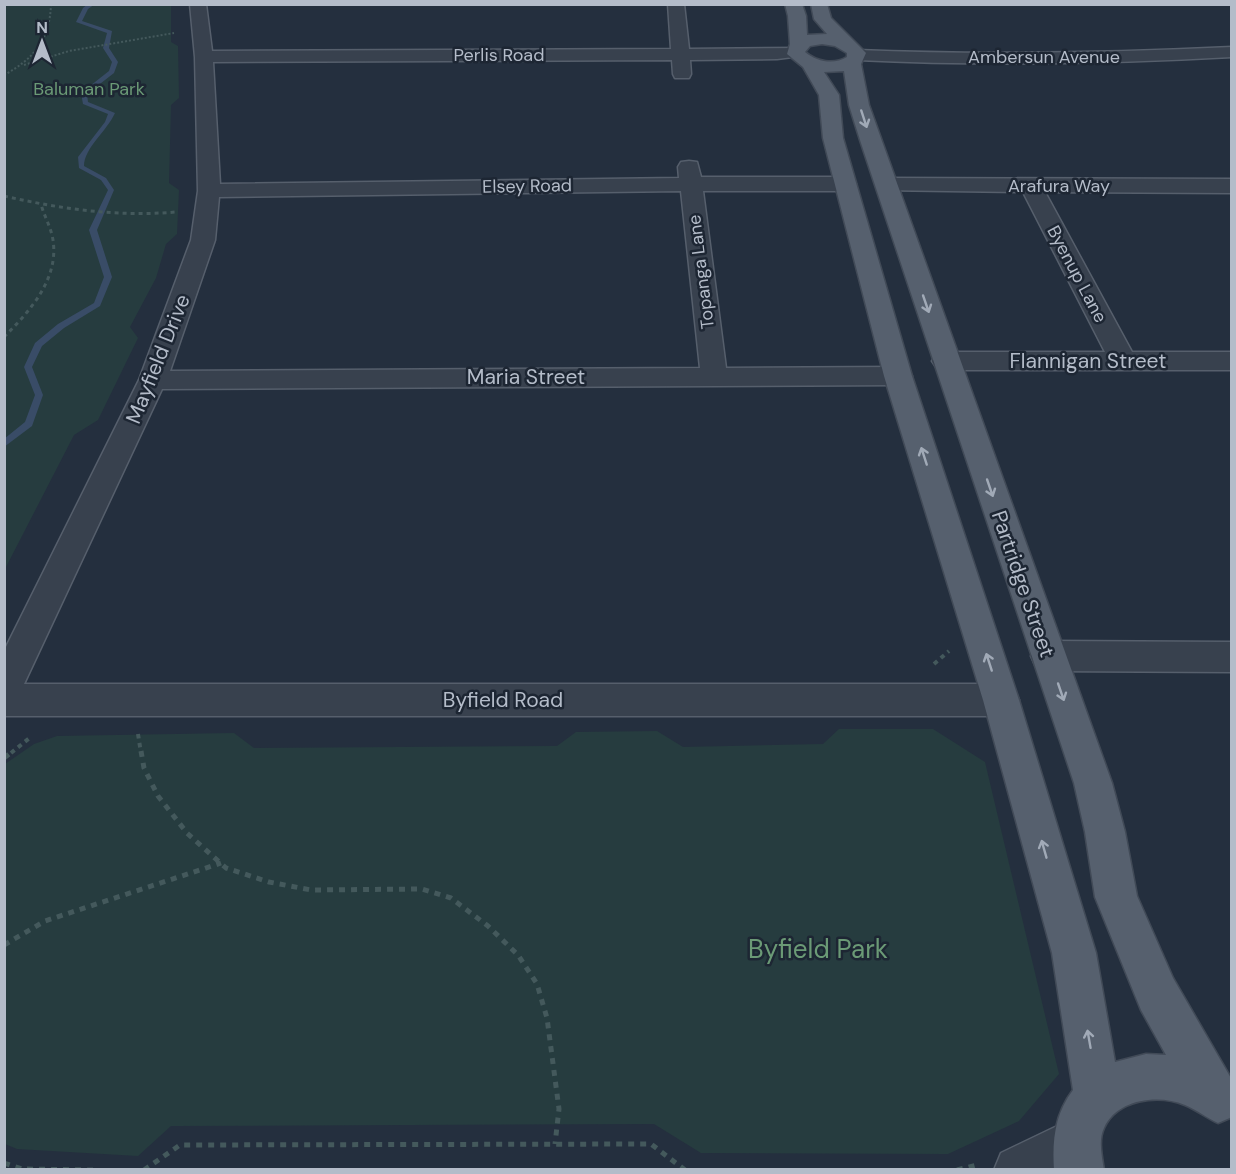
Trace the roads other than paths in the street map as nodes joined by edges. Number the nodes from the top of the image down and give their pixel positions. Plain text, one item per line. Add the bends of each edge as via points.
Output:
1 (198, 4) edge
2 (676, 4) edge
3 (793, 4) edge
4 (819, 4) edge
5 (1232, 52) edge
6 (802, 53) junction
7 (851, 53) junction
8 (680, 54) junction
9 (204, 57) junction
10 (682, 74) dead end
11 (690, 175) junction
12 (845, 184) junction
13 (887, 186) junction
14 (1031, 186) junction
15 (1232, 186) edge
16 (209, 191) junction
17 (945, 361) junction
18 (1123, 361) junction
19 (1232, 361) edge
20 (714, 376) junction
21 (898, 376) junction
22 (153, 380) junction
23 (1048, 656) junction
24 (1232, 657) edge
25 (4, 689) edge
26 (4, 700) edge
27 (1001, 700) junction
28 (1098, 1096) junction
29 (1223, 1102) edge
30 (1077, 1155) edge
31 (1003, 1166) edge

1 - 9 street, Mayfield Drive
2 - 8 street
3 - 6 main road
4 - 7 main road via 823,19
5 - 7 street, Ambersun Avenue via 902,57
6 - 7 main road via 830,67
6 - 7 main road via 818,39
6 - 8 street, Perlis Road
6 - 12 main road via 829,95 833,138
7 -> 13 main road, Partridge Street via 859,105
8 - 9 street, Perlis Road
8 - 10 street
9 - 16 street, Mayfield Drive
11 - 12 street, Elsey Road
11 - 16 street, Elsey Road
11 - 20 street, Topanga Lane
12 - 21 main road
13 - 14 street, Arafura Way
13 -> 17 main road, Partridge Street
14 - 15 street, Arafura Way
14 - 18 street, Byenup Lane
16 - 22 street, Mayfield Drive via 203,240
17 - 18 street, Flannigan Street
17 -> 23 main road, Partridge Street
18 - 19 street, Flannigan Street
20 - 21 street, Maria Street
20 - 22 street, Maria Street
27 -> 21 main road
22 - 25 street, Mayfield Drive
23 - 24 street
23 -> 29 main road, Partridge Street via 1093,783 1116,897 1156,994
26 - 27 street, Byfield Road
28 -> 27 main road via 1074,953
28 - 29 main road via 1122,1081 1150,1076 1182,1081
28 - 30 main road via 1084,1115
30 - 31 street

